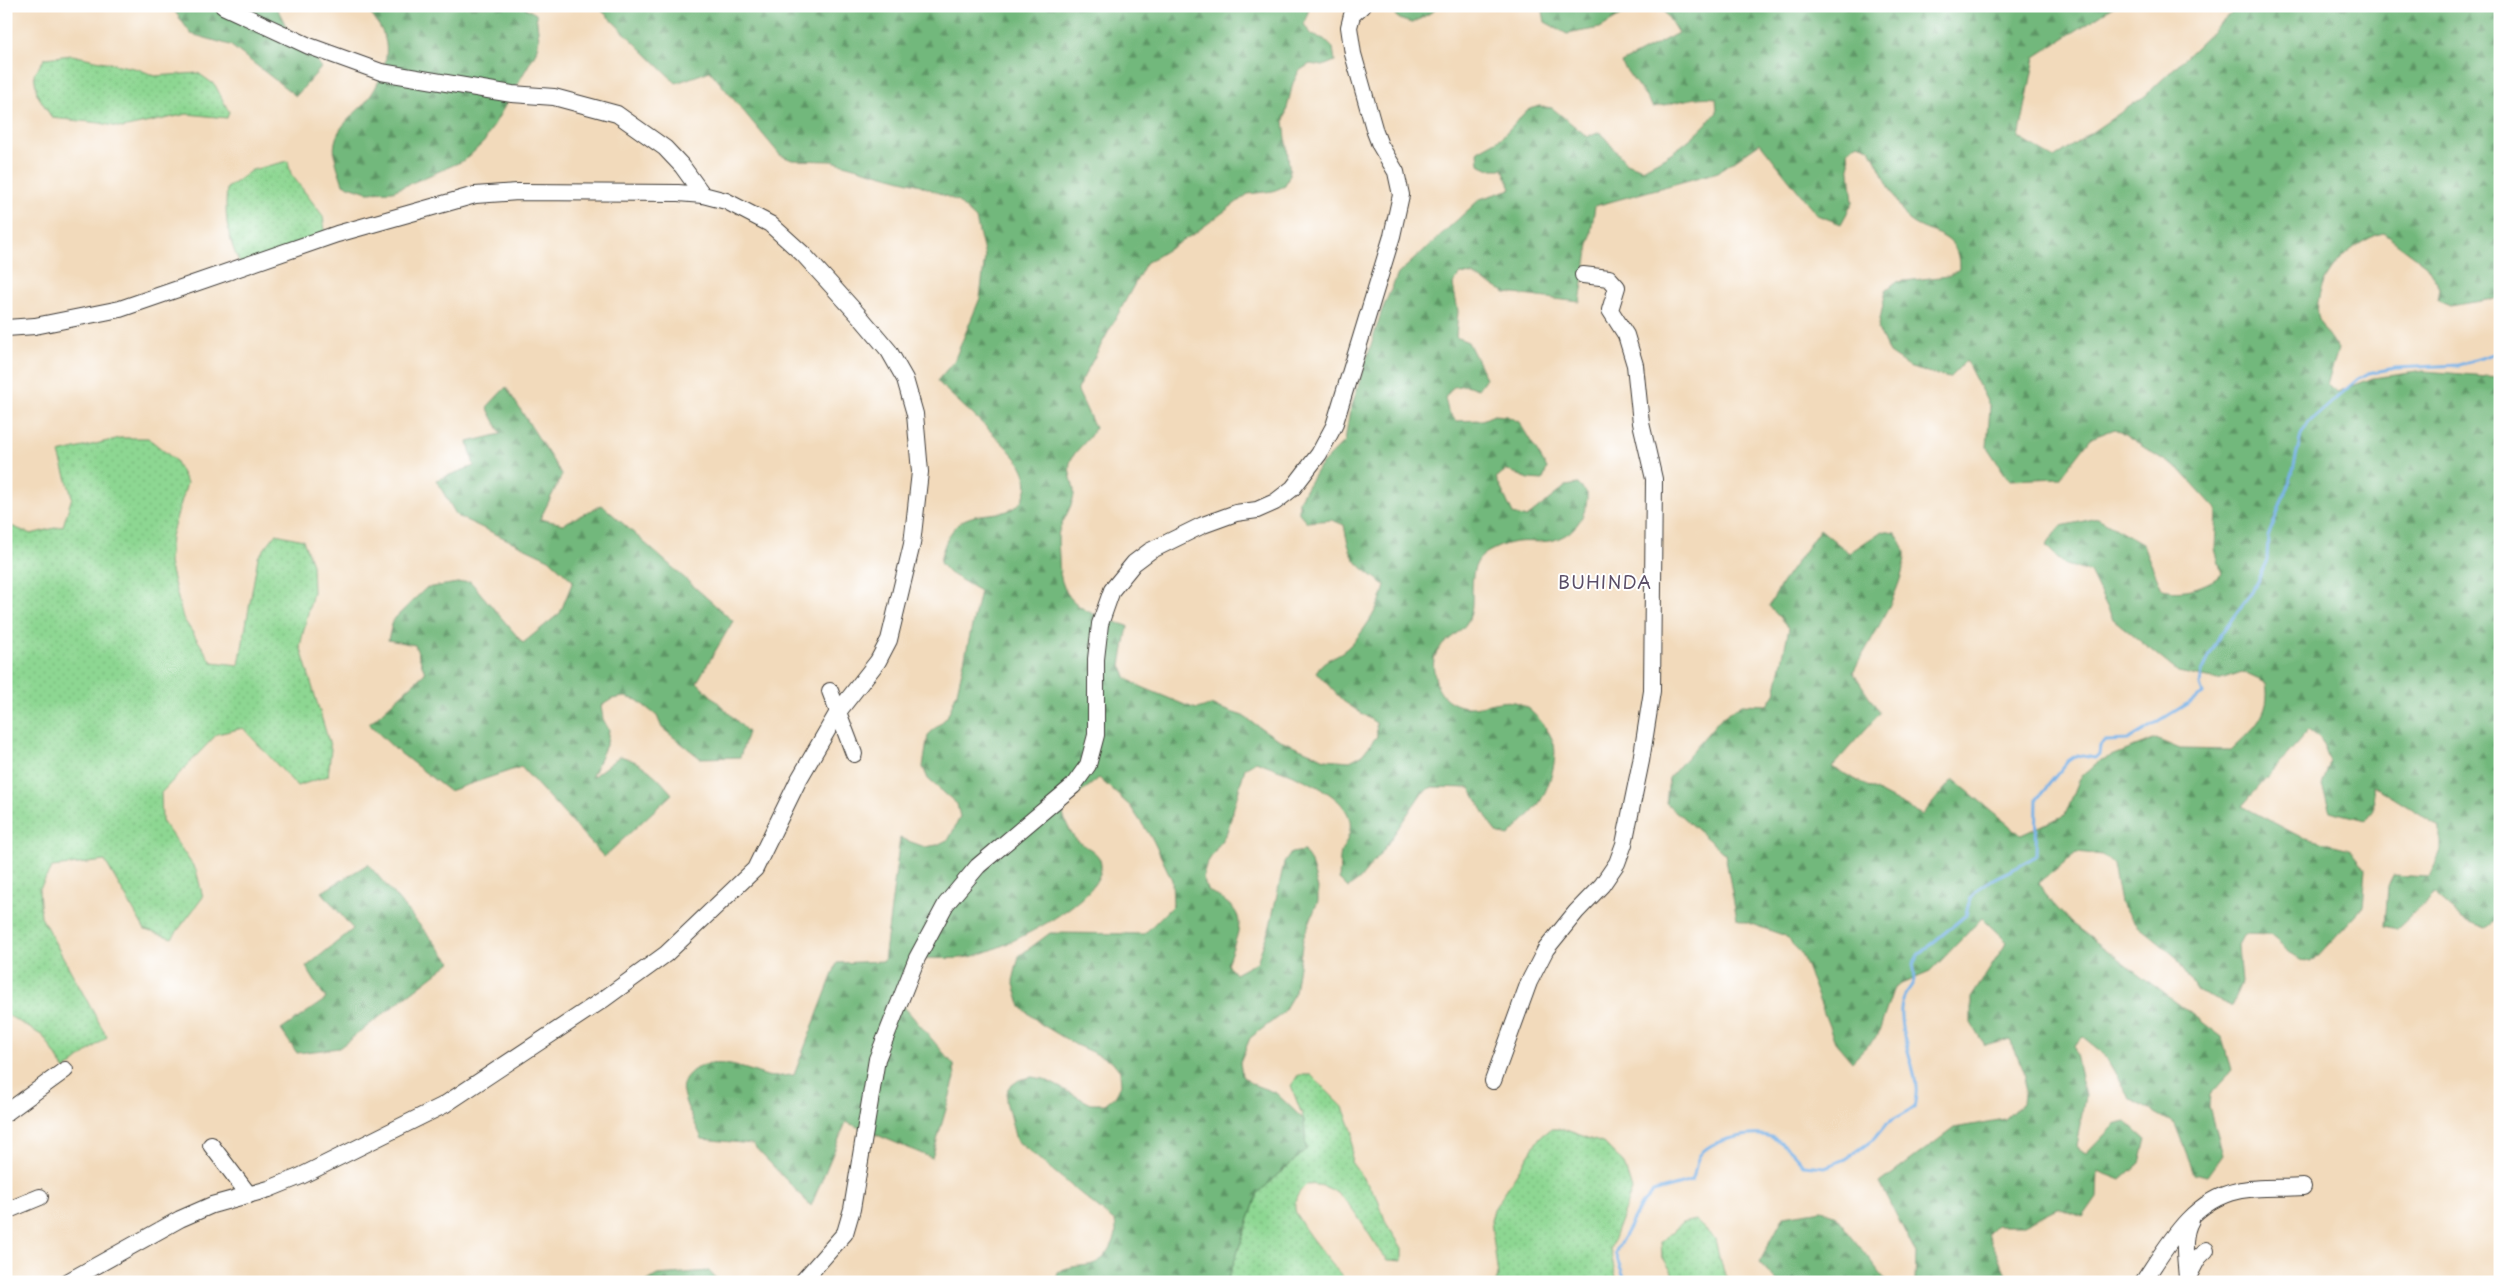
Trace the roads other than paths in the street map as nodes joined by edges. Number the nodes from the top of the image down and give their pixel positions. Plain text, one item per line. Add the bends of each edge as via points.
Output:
1 (223, 6) edge
2 (1362, 6) edge
3 (703, 195) junction
4 (1584, 276) dead end
5 (6, 328) edge
6 (830, 691) dead end
7 (838, 712) junction
8 (854, 754) dead end
9 (65, 1070) dead end
10 (1493, 1081) dead end
11 (6, 1113) edge
12 (211, 1145) dead end
13 (2303, 1187) dead end
14 (249, 1195) junction
15 (40, 1197) dead end
16 (2197, 1209) junction
17 (6, 1211) edge
18 (2206, 1250) dead end
19 (2187, 1280) edge
20 (67, 1282) edge
21 (802, 1282) edge
22 (2143, 1282) edge

1 - 3 street via 309,46 382,72 512,94 554,97 617,114 665,148
2 - 21 street via 1352,15 1349,27 1353,54 1375,132 1396,172 1401,195 1392,236 1334,426 1319,454 1293,488 1275,502 1203,525 1150,551 1134,563 1112,590 1100,624 1096,659 1096,735 1088,765 1073,786 978,866 946,904 917,958 877,1059 852,1209 845,1233
3 - 5 street via 518,192 474,195 338,234 120,309 35,326
3 - 7 street via 726,201 770,224 803,254 889,351 905,379 915,414 920,472 912,544 889,640 878,661
4 - 10 street via 1609,278 1617,286 1610,310 1626,335 1635,365 1641,423 1654,479 1652,691 1624,844 1617,863 1546,949 1529,982
6 - 7 street
7 - 8 street
7 - 14 street via 798,781 755,869 666,954 444,1105 301,1176
9 - 11 street
12 - 14 street
13 - 16 street via 2239,1190 2219,1196
14 - 20 street via 212,1205 180,1219
15 - 17 street
16 - 19 street via 2187,1228
16 - 22 street
18 - 19 street

